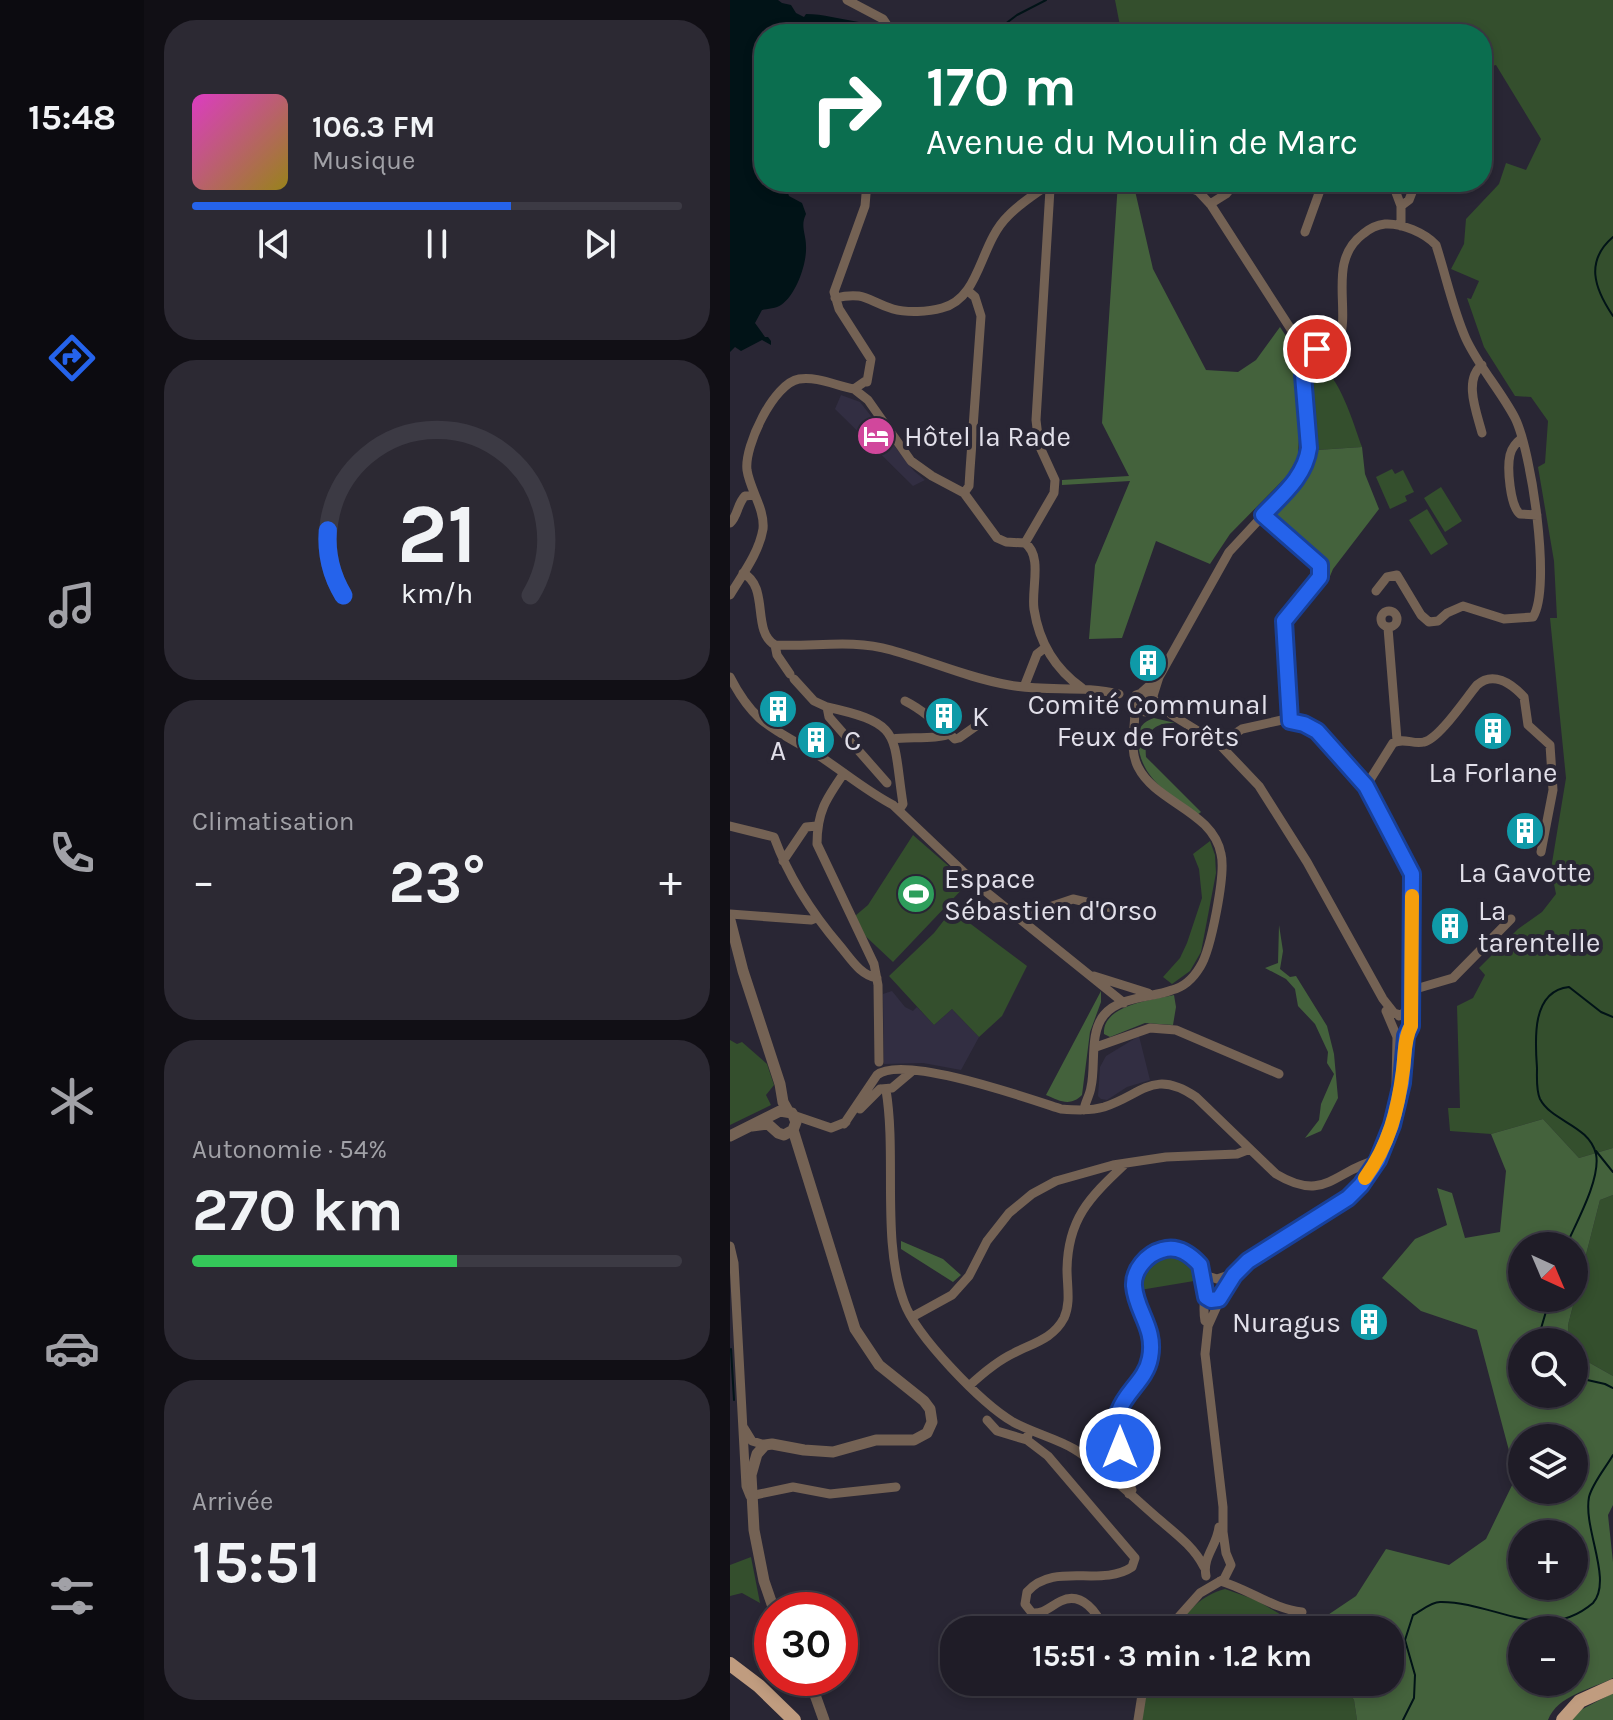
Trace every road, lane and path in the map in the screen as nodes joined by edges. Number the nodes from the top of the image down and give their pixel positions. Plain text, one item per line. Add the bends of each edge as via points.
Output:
1 (847, 0) edge
2 (888, 24) edge
3 (866, 192) edge
4 (1039, 192) edge
5 (1050, 192) edge
6 (1199, 192) edge
7 (1228, 192) edge
8 (1319, 192) edge
9 (1396, 192) edge
10 (1412, 192) edge
11 (1210, 204) junction
12 (1401, 206) junction
13 (1401, 226) junction
14 (1305, 232) dead end
15 (968, 291) junction
16 (835, 298) junction
17 (1317, 352) junction
18 (1300, 357) junction
19 (1312, 363) junction
20 (1482, 365) junction
21 (1303, 375) junction
22 (867, 380) junction
23 (854, 389) junction
24 (868, 400) junction
25 (1482, 433) dead end
26 (1522, 438) junction
27 (964, 493) junction
28 (754, 495) junction
29 (1263, 515) junction
30 (1537, 515) junction
31 (730, 523) edge
32 (1025, 543) junction
33 (743, 573) junction
34 (1376, 591) dead end
35 (730, 595) edge
36 (1388, 628) dead end
37 (775, 645) junction
38 (1046, 647) junction
39 (730, 677) edge
40 (1159, 677) junction
41 (1024, 687) junction
42 (1084, 690) junction
43 (1140, 692) junction
44 (1119, 694) junction
45 (1153, 698) junction
46 (905, 701) dead end
47 (1135, 706) junction
48 (827, 707) junction
49 (1148, 711) junction
50 (1172, 715) junction
51 (1290, 721) junction
52 (976, 726) dead end
53 (1132, 730) junction
54 (949, 734) junction
55 (893, 739) junction
56 (1397, 740) junction
57 (1219, 744) junction
58 (844, 773) junction
59 (887, 783) dead end
60 (1366, 786) junction
61 (899, 810) junction
62 (730, 826) edge
63 (817, 826) junction
64 (797, 839) junction
65 (776, 841) junction
66 (1541, 852) dead end
67 (783, 861) junction
68 (1112, 908) dead end
69 (730, 914) edge
70 (816, 918) junction
71 (1017, 918) junction
72 (1511, 919) dead end
73 (730, 920) edge
74 (734, 944) edge
75 (877, 978) junction
76 (1108, 985) junction
77 (1153, 994) junction
78 (1411, 994) junction
79 (1383, 999) junction
80 (1124, 1003) junction
81 (1400, 1015) junction
82 (1102, 1018) junction
83 (1409, 1027) junction
84 (1394, 1028) junction
85 (1096, 1047) junction
86 (879, 1062) junction
87 (914, 1070) junction
88 (889, 1071) junction
89 (1279, 1074) dead end
90 (876, 1077) junction
91 (895, 1083) junction
92 (883, 1090) junction
93 (870, 1098) junction
94 (888, 1104) junction
95 (1089, 1110) junction
96 (1395, 1113) junction
97 (789, 1119) junction
98 (844, 1124) junction
99 (752, 1126) junction
100 (773, 1128) junction
101 (730, 1136) edge
102 (1250, 1149) junction
103 (1378, 1160) junction
104 (1124, 1165) junction
105 (1343, 1176) junction
106 (1364, 1179) junction
107 (730, 1246) edge
108 (1206, 1275) junction
109 (1229, 1275) junction
110 (1213, 1296) junction
111 (912, 1317) junction
112 (969, 1386) junction
113 (987, 1420) dead end
114 (743, 1425) junction
115 (1028, 1435) junction
116 (765, 1445) junction
117 (1123, 1465) junction
118 (1110, 1478) junction
119 (896, 1487) dead end
120 (1129, 1494) junction
121 (750, 1496) junction
122 (1226, 1553) junction
123 (1208, 1555) junction
124 (1231, 1565) junction
125 (1205, 1571) junction
126 (1218, 1582) junction
127 (1250, 1591) junction
128 (767, 1592) edge
129 (1302, 1612) dead end
130 (1097, 1616) edge
131 (1174, 1616) edge
132 (1178, 1616) edge
133 (730, 1664) edge
134 (1613, 1686) edge
135 (815, 1696) edge
136 (1140, 1696) edge
137 (794, 1720) edge
138 (824, 1720) edge
139 (1136, 1720) edge
140 (1563, 1720) edge

1 - 2 street
3 - 16 street
4 - 15 street via 1007,216 988,241
5 - 32 street via 1036,420 1039,445 1055,484
6 - 11 street
7 - 11 street
8 - 14 street
9 - 12 street
10 - 12 street
11 - 18 street via 1294,334
12 - 13 street
13 - 17 street via 1371,227 1349,247 1339,343
13 - 20 street via 1435,243 1463,332
15 - 16 street via 944,308 922,311 894,309 852,294
15 - 27 street via 981,316 969,486
16 - 22 street via 868,352
17 - 18 street via 1306,349
17 - 19 street
18 - 19 street via 1305,364
18 - 21 street
19 - 21 street
20 - 25 street via 1473,379
20 - 26 street
21 - 29 street via 1307,460
22 - 23 street
22 - 24 street
23 - 24 street
23 - 28 street via 803,378 784,385 748,452
24 - 27 street via 911,461
26 - 30 street
26 - 30 street via 1509,457 1512,506 1525,516
27 - 32 street via 997,538
28 - 31 street via 741,500
28 - 33 street via 762,532
29 - 40 street via 1229,552
29 - 51 street via 1321,571 1284,621
30 - 34 street via 1542,563 1533,617 1504,619 1463,606 1429,622 1397,575 1387,577
32 - 38 street via 1033,551 1034,611
33 - 35 street
33 - 37 street via 755,582 766,635
36 - 56 street
37 - 41 street via 841,642 890,650 976,679
37 - 48 street via 792,676 814,701
38 - 41 street via 1037,654
38 - 42 street via 1058,669
39 - 58 street via 756,717
40 - 43 street
40 - 45 street
41 - 42 street
42 - 44 street
43 - 44 street
43 - 45 street
43 - 47 street
44 - 47 street
45 - 49 street
45 - 50 street
46 - 54 street
47 - 49 street
47 - 53 street
48 - 55 street via 857,713 887,729
48 - 59 street via 829,717
49 - 50 street
49 - 53 street
50 - 57 street
51 - 57 street via 1237,730
51 - 60 street via 1317,731
52 - 54 street via 957,739
53 - 77 street via 1135,759 1145,778 1200,821 1221,853 1202,965 1178,988
54 - 55 street
55 - 61 street via 903,804
56 - 60 street
56 - 66 street via 1423,743 1434,738 1484,679 1497,678 1519,691 1528,725 1550,745 1553,790
57 - 79 street via 1259,786
58 - 61 street
58 - 63 street
60 - 78 street via 1412,874
61 - 71 street
62 - 65 street
63 - 64 street via 806,827
63 - 75 street via 817,844
64 - 65 street
64 - 67 street
65 - 67 street
67 - 70 street
68 - 71 street via 1073,899
69 - 70 street
70 - 75 street via 863,973
71 - 76 street
72 - 78 street via 1453,978
73 - 74 street
74 - 97 street
75 - 86 street
76 - 77 street
76 - 80 street
76 - 82 street
77 - 80 street
78 - 81 street
78 - 83 street
79 - 81 street
79 - 84 street
80 - 82 street
81 - 83 street via 1407,1017
81 - 84 street via 1394,1018
82 - 85 street
83 - 84 street via 1402,1034
83 - 96 street
84 - 96 street
85 - 89 street via 1150,1028 1176,1030
85 - 95 street
86 - 88 street
86 - 90 street
87 - 88 street
87 - 91 street
87 - 95 street via 1061,1109
88 - 90 street
88 - 91 street
90 - 92 street
90 - 98 street
91 - 92 street
92 - 93 street
92 - 94 street
93 - 94 street
93 - 98 street
94 - 111 street via 893,1237 899,1287
95 - 102 street via 1140,1088 1170,1084 1196,1097
96 - 103 street
97 - 98 street via 831,1128
97 - 99 street
97 - 100 street via 772,1120
97 - 100 street via 781,1134
97 - 116 street via 855,1329 879,1365 924,1401 932,1422 927,1433 914,1440 876,1440 833,1452
99 - 100 street
99 - 101 street
102 - 104 street
102 - 105 street via 1291,1183 1317,1186
103 - 105 street
103 - 106 street
104 - 111 street via 1076,1174 1032,1194 997,1226 962,1285
104 - 112 street via 1074,1223 1068,1249 1068,1304 1058,1327
105 - 106 street via 1354,1173
106 - 109 street via 1250,1253
106 - 110 street via 1348,1198 1248,1261
107 - 114 street
108 - 109 street
108 - 110 street
108 - 117 street via 1191,1255 1172,1248 1150,1255 1136,1273 1134,1287 1151,1341 1150,1356 1118,1413
109 - 110 street
110 - 122 street via 1205,1354
110 - 123 street via 1200,1353 1219,1511 1218,1537
111 - 112 street
112 - 115 street
113 - 115 street via 997,1431
114 - 116 street via 748,1438
114 - 121 street
115 - 118 street via 1075,1449
115 - 130 street via 1135,1558 1132,1567 1117,1574 1043,1579 1027,1592 1025,1604 1036,1614 1062,1600 1080,1600
116 - 121 street via 753,1461
117 - 118 street
117 - 120 street
118 - 120 street
119 - 121 street via 830,1494 793,1487
120 - 125 street via 1189,1545
121 - 128 street
122 - 123 street
122 - 124 street
123 - 125 street
124 - 126 street
124 - 127 street
125 - 126 street
125 - 131 street
126 - 127 street
126 - 132 street
127 - 129 street via 1284,1610
133 - 137 main road
134 - 140 main road via 1580,1701
135 - 138 street
136 - 139 street

